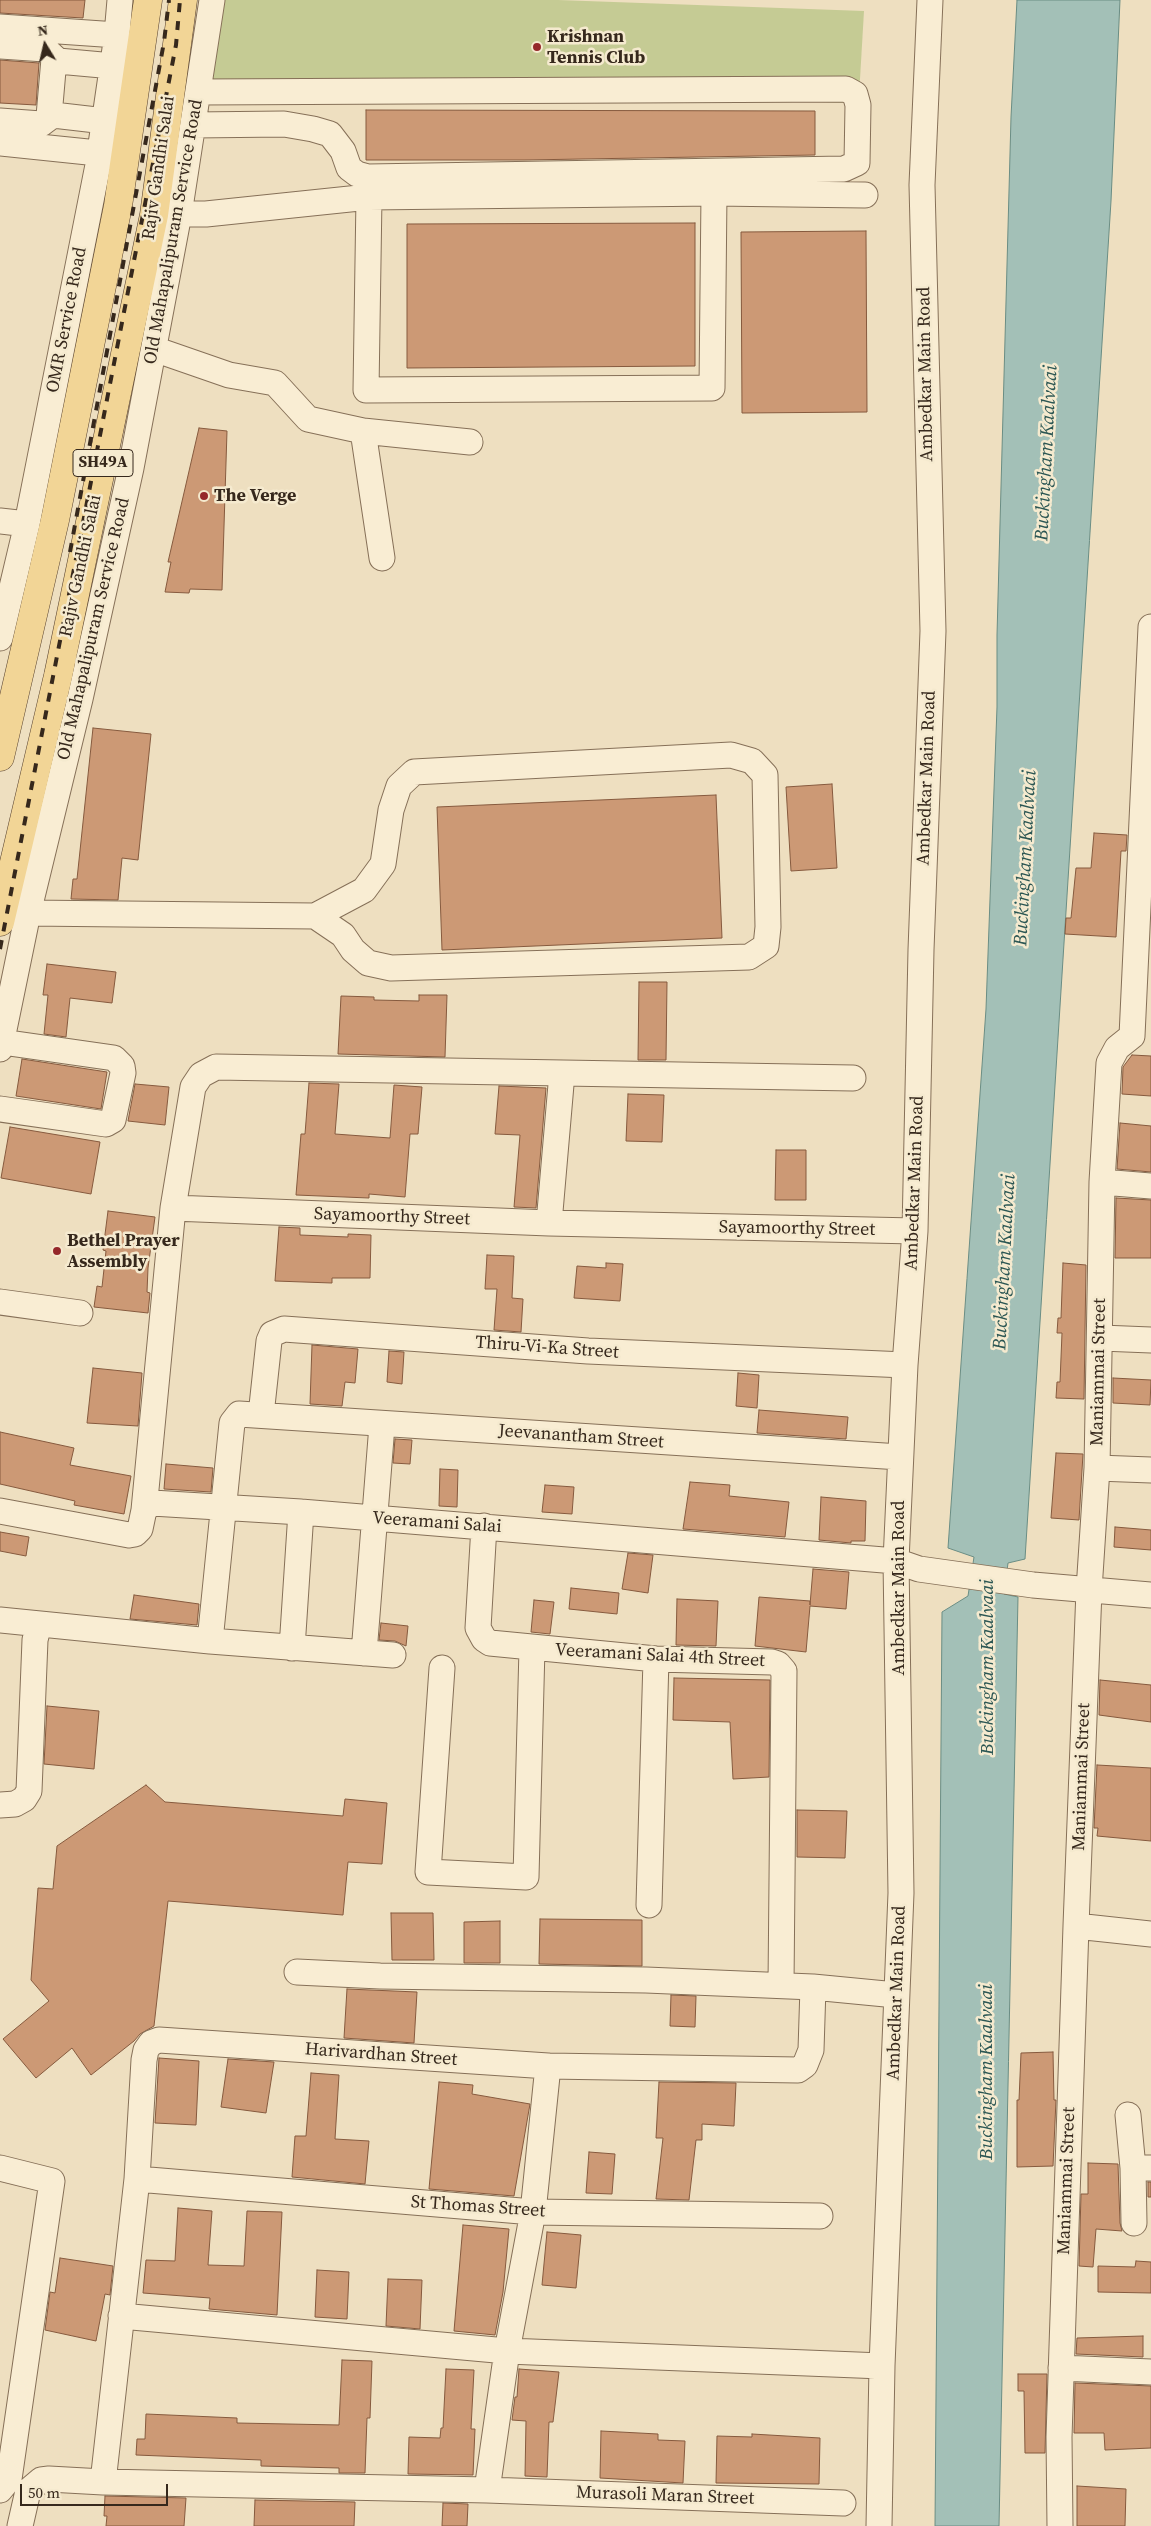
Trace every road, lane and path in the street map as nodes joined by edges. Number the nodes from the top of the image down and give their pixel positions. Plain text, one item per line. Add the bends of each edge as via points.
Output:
1 (120, 0) edge
2 (148, 0) edge
3 (183, 0) edge
4 (212, 0) edge
5 (930, 0) edge
6 (0, 28) edge
7 (117, 36) junction
8 (0, 46) edge
9 (54, 59) junction
10 (113, 66) junction
11 (199, 92) junction
12 (49, 116) junction
13 (0, 121) edge
14 (105, 121) junction
15 (194, 125) junction
16 (0, 143) edge
17 (113, 154) junction
18 (714, 193) junction
19 (865, 195) dead end
20 (369, 197) junction
21 (179, 214) junction
22 (154, 349) junction
23 (363, 431) junction
24 (470, 442) dead end
25 (0, 521) edge
26 (27, 524) junction
27 (382, 558) dead end
28 (1151, 627) edge
29 (0, 638) edge
30 (1150, 670) edge
31 (1148, 746) edge
32 (0, 757) edge
33 (1147, 824) edge
34 (28, 913) junction
35 (315, 916) junction
36 (0, 922) edge
37 (1141, 1036) edge
38 (1, 1045) edge
39 (562, 1073) junction
40 (853, 1078) dead end
41 (0, 1109) edge
42 (1102, 1182) junction
43 (1151, 1186) edge
44 (173, 1208) junction
45 (550, 1223) junction
46 (915, 1231) junction
47 (0, 1302) edge
48 (80, 1313) dead end
49 (1101, 1338) junction
50 (1151, 1340) edge
51 (905, 1365) junction
52 (262, 1415) junction
53 (382, 1425) junction
54 (900, 1457) junction
55 (1097, 1468) junction
56 (1151, 1470) edge
57 (223, 1508) junction
58 (144, 1510) junction
59 (0, 1511) edge
60 (301, 1512) junction
61 (374, 1519) junction
62 (484, 1526) junction
63 (908, 1565) junction
64 (1088, 1590) junction
65 (1151, 1595) edge
66 (0, 1620) edge
67 (39, 1624) junction
68 (210, 1642) junction
69 (292, 1648) junction
70 (532, 1648) junction
71 (364, 1653) junction
72 (393, 1655) dead end
73 (656, 1659) junction
74 (442, 1668) dead end
75 (0, 1805) edge
76 (649, 1905) dead end
77 (1076, 1926) junction
78 (1151, 1934) edge
79 (298, 1972) dead end
80 (781, 1985) junction
81 (813, 1987) junction
82 (896, 1995) junction
83 (548, 2066) junction
84 (1128, 2114) dead end
85 (0, 2168) edge
86 (1142, 2168) edge
87 (137, 2179) junction
88 (533, 2212) junction
89 (820, 2216) dead end
90 (1134, 2223) dead end
91 (121, 2316) junction
92 (507, 2351) junction
93 (882, 2366) junction
94 (1061, 2368) junction
95 (1151, 2372) edge
96 (103, 2482) junction
97 (0, 2490) edge
98 (487, 2490) junction
99 (843, 2503) dead end
100 (20, 2526) edge
101 (879, 2526) edge
102 (1060, 2526) edge

1 - 7 street, OMR Service Road
2 - 17 main road, Rajiv Gandhi Salai / SH49A
3 - 36 main road, Rajiv Gandhi Salai / SH49A via 154,215 58,676
4 - 11 street, Old Mahapalipuram Service Road
5 - 46 street, Ambedkar Main Road via 922,185 932,631
6 - 7 street
7 - 10 street, OMR Service Road
8 - 9 street via 45,49
9 - 10 street
9 - 12 street
10 - 14 street, OMR Service Road
11 - 15 street, Old Mahapalipuram Service Road
11 - 15 street via 846,89 855,94 858,105 857,163 844,169 368,177 349,168 343,151 330,134 284,124
12 - 13 street via 41,124
12 - 14 street
14 - 17 street, OMR Service Road
15 - 21 street, Old Mahapalipuram Service Road
16 - 17 street
17 - 26 street, OMR Service Road
17 - 32 main road, Rajiv Gandhi Salai / SH49A via 118,206 58,501
18 - 19 street
18 - 20 street
18 - 20 street via 712,388 366,390
20 - 21 street
21 - 22 street, Old Mahapalipuram Service Road
22 - 23 street via 229,375 275,383 308,419
22 - 34 street, Old Mahapalipuram Service Road via 80,699
23 - 24 street
23 - 27 street
25 - 26 street
26 - 29 street, OMR Service Road
28 - 30 street
30 - 31 street
31 - 33 street
33 - 37 street
34 - 35 street
34 - 38 street, Old Mahapalipuram Service Road
35 - 35 street via 343,935 353,950 368,963 391,968 749,957 766,946 768,927 765,775 752,761 732,755 414,772 399,786 391,810 383,864 364,890
37 - 42 street, Maniammai Street via 1117,1048 1110,1063
38 - 41 street via 114,1058 122,1066 123,1073 113,1120 106,1124
39 - 40 street
39 - 44 street via 216,1067 202,1075 193,1087
39 - 45 street
42 - 43 street
42 - 49 street, Maniammai Street
44 - 45 street, Sayamoorthy Street
44 - 58 street
45 - 46 street, Sayamoorthy Street
46 - 51 street, Ambedkar Main Road
47 - 48 street
49 - 50 street
49 - 55 street, Maniammai Street
51 - 52 street, Thiru-Vi-Ka Street via 588,1351 284,1330 272,1334 269,1341
51 - 54 street, Ambedkar Main Road
52 - 53 street, Jeevanantham Street
52 - 57 street, Jeevanantham Street via 239,1414 233,1419
53 - 54 street, Jeevanantham Street
53 - 61 street
54 - 63 street, Ambedkar Main Road
55 - 56 street
55 - 64 street, Maniammai Street
57 - 58 street, Veeramani Salai via 158,1502
57 - 60 street, Veeramani Salai
57 - 68 street, Jeevanantham Street
58 - 59 street via 140,1529 128,1535
60 - 61 street, Veeramani Salai
60 - 69 street
61 - 62 street, Veeramani Salai
61 - 71 street
62 - 63 street, Veeramani Salai
62 - 70 street, Veeramani Salai 4th Street via 478,1628 490,1643
63 - 64 street, Veeramani Salai via 1033,1585
63 - 82 street, Ambedkar Main Road
64 - 65 street, Veeramani Salai
64 - 77 street, Maniammai Street
66 - 67 street
67 - 68 street
67 - 75 street via 35,1640 29,1791 15,1804
68 - 69 street
69 - 71 street
70 - 73 street, Veeramani Salai 4th Street
70 - 74 street via 526,1877 428,1872
71 - 72 street
73 - 76 street
73 - 80 street, Veeramani Salai 4th Street via 772,1662 784,1671
77 - 78 street
77 - 94 street, Maniammai Street
79 - 80 street
80 - 81 street
81 - 82 street
81 - 83 street, Harivardhan Street via 811,2050 805,2065 798,2070
82 - 93 street, Ambedkar Main Road
83 - 87 street, Harivardhan Street via 159,2040 146,2050
83 - 88 street
84 - 86 street
85 - 97 street via 52,2181 9,2479
86 - 90 street
87 - 88 street, St Thomas Street
87 - 91 street, Harivardhan Street
88 - 89 street, St Thomas Street
88 - 92 street
91 - 92 street
91 - 96 street, Harivardhan Street
92 - 93 street
92 - 98 street
93 - 101 street, Ambedkar Main Road
94 - 95 street
94 - 102 street, Maniammai Street
96 - 98 street, Murasoli Maran Street
96 - 100 street, Murasoli Maran Street via 41,2480 28,2491
98 - 99 street, Murasoli Maran Street

